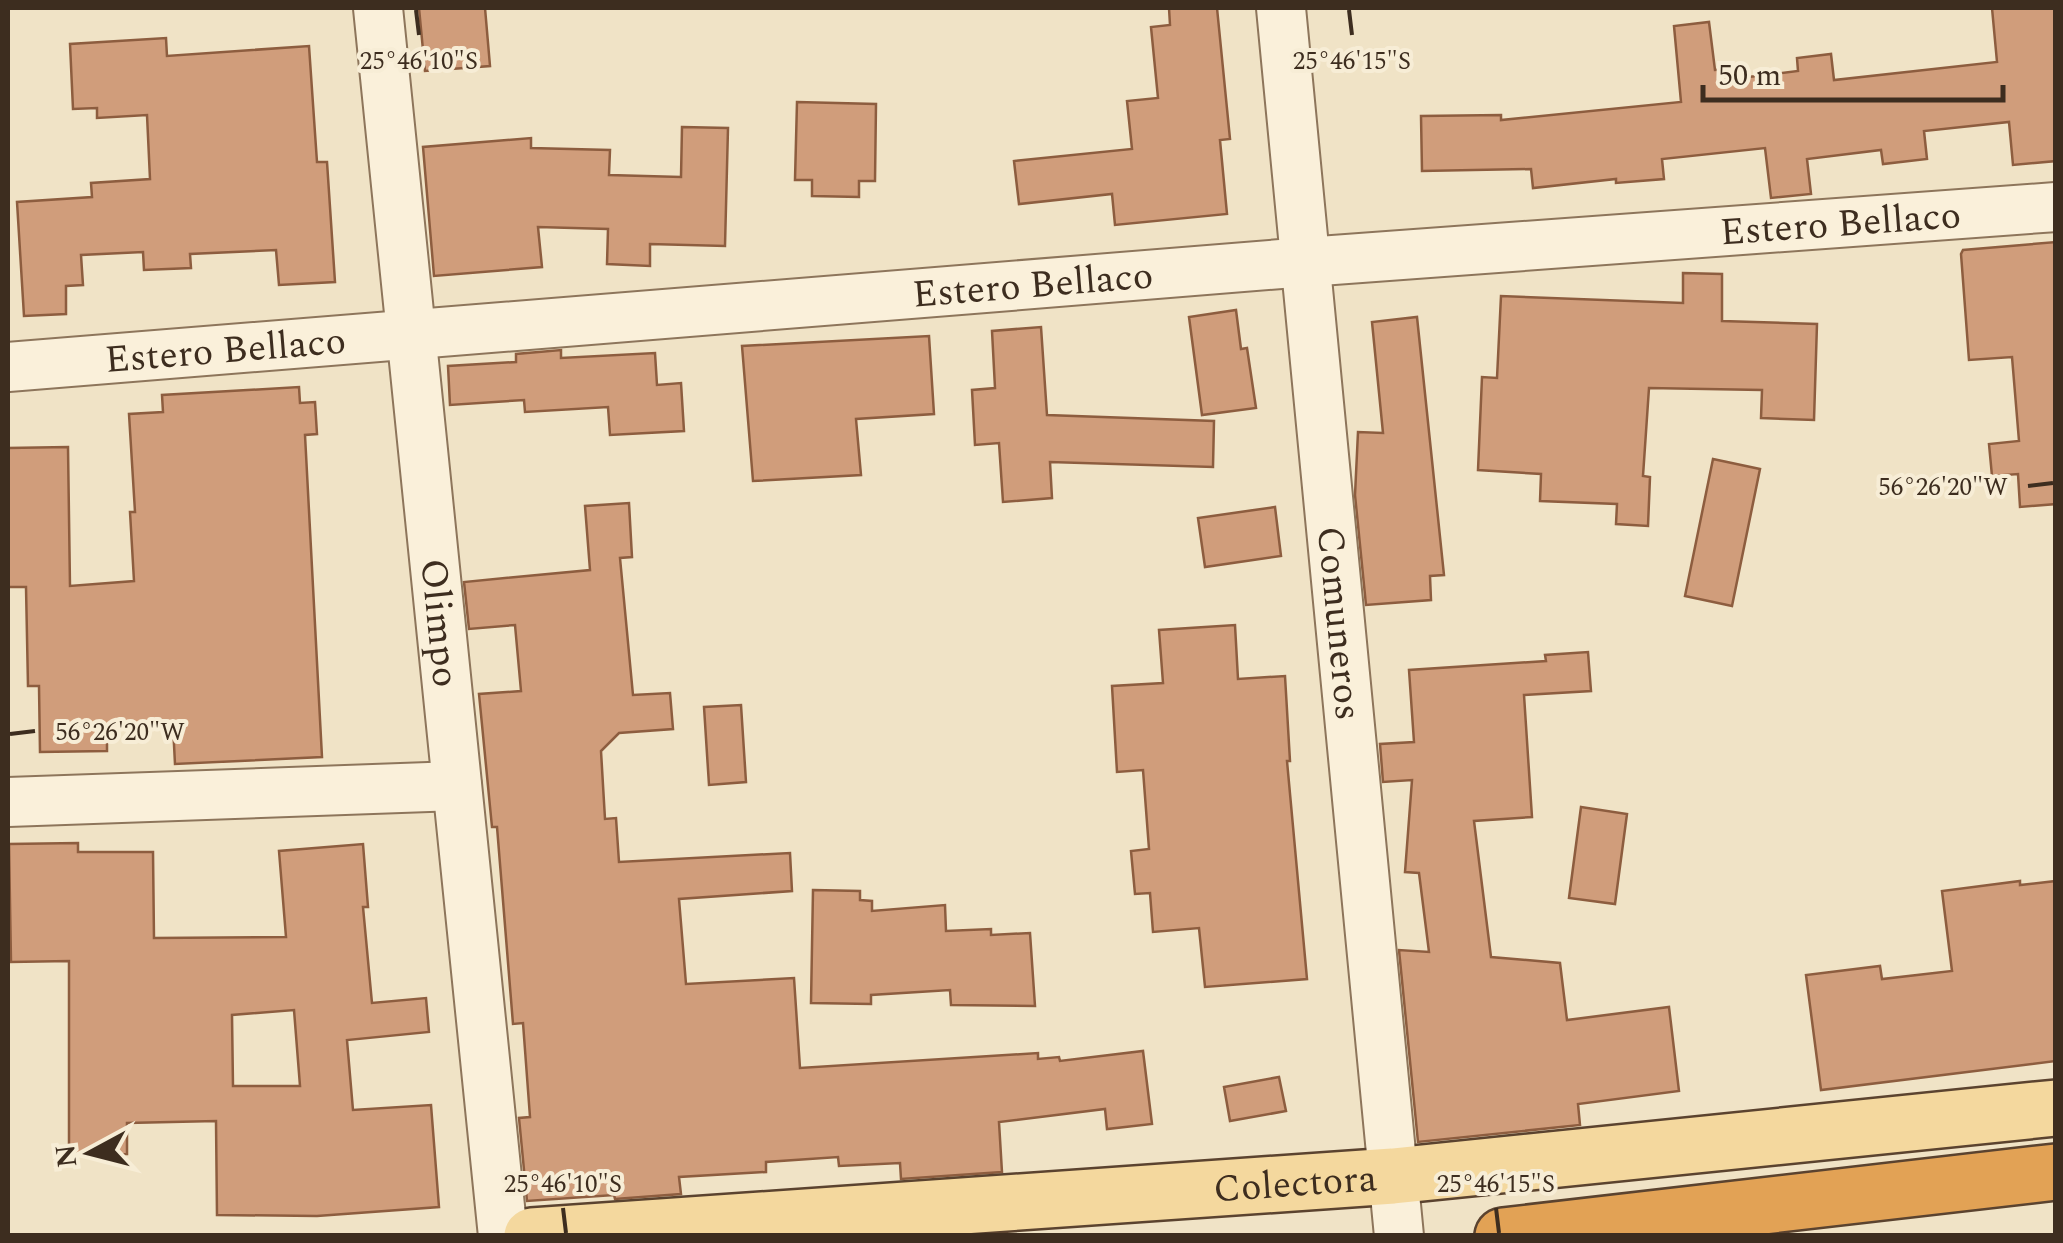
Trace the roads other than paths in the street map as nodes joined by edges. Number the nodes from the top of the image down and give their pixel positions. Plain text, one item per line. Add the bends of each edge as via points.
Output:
1 (378, 8) edge
2 (1281, 8) edge
3 (2056, 208) edge
4 (1306, 262) junction
5 (410, 333) junction
6 (8, 366) edge
7 (457, 786) junction
8 (8, 802) edge
9 (2056, 1108) edge
10 (2056, 1172) edge
11 (1393, 1176) junction
12 (504, 1236) edge
13 (532, 1236) edge
14 (1399, 1236) edge
15 (1503, 1236) edge

1 - 5 street, Olimpo
2 - 4 street, Comuneros
3 - 4 street, Estero Bellaco
4 - 5 street, Estero Bellaco
4 - 11 street, Comuneros
5 - 6 street, Estero Bellaco
5 - 7 street, Olimpo
7 - 8 street
7 - 12 street, Olimpo
9 - 11 main road, Colectora
10 - 15 highway
11 - 13 main road, Colectora
11 - 14 street, Comuneros

